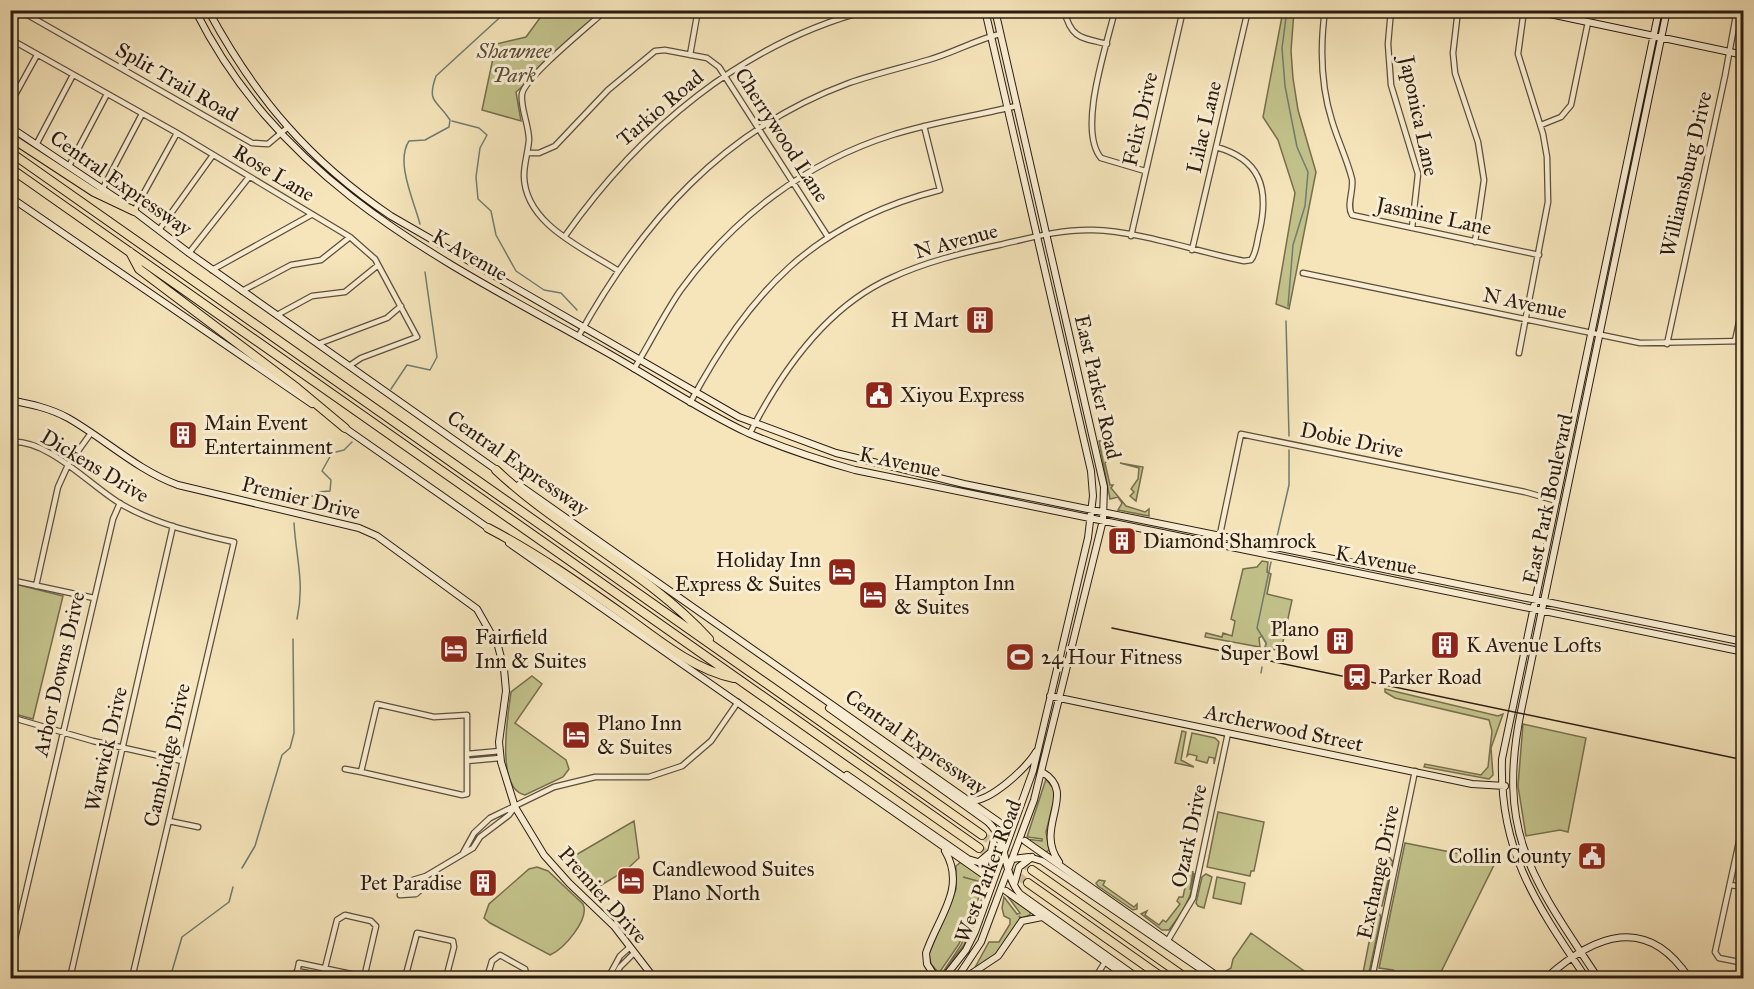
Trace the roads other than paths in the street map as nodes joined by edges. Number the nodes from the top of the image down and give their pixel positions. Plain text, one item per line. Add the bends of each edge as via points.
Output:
1 (19, 10) edge
2 (195, 10) edge
3 (208, 10) edge
4 (606, 10) edge
5 (698, 10) edge
6 (869, 10) edge
7 (985, 10) edge
8 (995, 10) edge
9 (1064, 10) edge
10 (1115, 10) edge
11 (1183, 10) edge
12 (1248, 10) edge
13 (1325, 10) edge
14 (1390, 10) edge
15 (1458, 10) edge
16 (1524, 10) edge
17 (1531, 10) edge
18 (1659, 10) edge
19 (1667, 10) edge
20 (1737, 10) edge
21 (1588, 22) junction
22 (1000, 34) junction
23 (991, 36) junction
24 (1657, 36) junction
25 (10, 39) edge
26 (1107, 44) junction
27 (1730, 52) junction
28 (37, 55) junction
29 (690, 55) junction
30 (1743, 55) edge
31 (237, 62) junction
32 (229, 68) junction
33 (73, 75) junction
34 (725, 76) junction
35 (107, 94) junction
36 (10, 104) edge
37 (1016, 106) junction
38 (1007, 108) junction
39 (142, 114) junction
40 (1541, 125) junction
41 (924, 126) junction
42 (10, 128) edge
43 (287, 128) junction
44 (759, 129) junction
45 (177, 134) junction
46 (280, 135) junction
47 (10, 137) edge
48 (36, 145) junction
49 (1216, 147) junction
50 (10, 152) edge
51 (527, 153) junction
52 (213, 155) junction
53 (1030, 163) junction
54 (69, 166) junction
55 (1020, 166) junction
56 (10, 168) edge
57 (1145, 171) junction
58 (249, 177) junction
59 (793, 181) junction
60 (103, 188) junction
61 (10, 197) edge
62 (134, 211) junction
63 (311, 215) junction
64 (1412, 228) junction
65 (159, 230) junction
66 (1047, 234) junction
67 (565, 236) junction
68 (1131, 236) junction
69 (350, 237) junction
70 (828, 237) junction
71 (1036, 237) junction
72 (1475, 242) junction
73 (450, 249) junction
74 (1192, 250) junction
75 (129, 251) junction
76 (189, 253) junction
77 (1539, 255) junction
78 (443, 260) junction
79 (377, 266) junction
80 (212, 270) junction
81 (618, 270) junction
82 (1303, 273) dead end
83 (242, 291) junction
84 (1743, 298) edge
85 (401, 306) junction
86 (277, 315) junction
87 (1065, 316) junction
88 (1055, 318) junction
89 (1526, 320) junction
90 (583, 328) junction
91 (1590, 334) junction
92 (1598, 336) junction
93 (578, 337) junction
94 (1735, 341) junction
95 (1743, 341) edge
96 (318, 344) junction
97 (1667, 344) junction
98 (1519, 353) dead end
99 (639, 361) junction
100 (349, 366) junction
101 (634, 369) junction
102 (1079, 378) junction
103 (1069, 380) junction
104 (695, 393) junction
105 (10, 399) edge
106 (690, 403) junction
107 (755, 423) junction
108 (345, 428) junction
109 (91, 433) junction
110 (750, 433) junction
111 (1093, 438) junction
112 (1083, 440) junction
113 (10, 442) edge
114 (871, 462) junction
115 (68, 465) junction
116 (496, 470) junction
117 (868, 473) junction
118 (964, 484) junction
119 (962, 492) junction
120 (1556, 500) junction
121 (120, 503) junction
122 (1564, 506) junction
123 (1092, 510) junction
124 (1103, 512) junction
125 (1091, 518) junction
126 (1103, 520) junction
127 (173, 526) junction
128 (488, 528) junction
129 (1220, 535) junction
130 (231, 541) joint
131 (1218, 544) junction
132 (1288, 549) junction
133 (1286, 558) junction
134 (1349, 562) junction
135 (1347, 572) junction
136 (1422, 577) junction
137 (10, 579) edge
138 (36, 586) junction
139 (1420, 586) junction
140 (94, 598) junction
141 (1535, 600) junction
142 (1544, 602) junction
143 (1533, 610) junction
144 (1542, 611) junction
145 (1649, 623) junction
146 (1697, 632) junction
147 (1647, 633) junction
148 (1065, 636) junction
149 (1075, 639) junction
150 (1695, 642) junction
151 (1743, 642) edge
152 (718, 649) junction
153 (1743, 652) edge
154 (1521, 664) junction
155 (1531, 664) junction
156 (779, 669) junction
157 (737, 679) junction
158 (1050, 696) junction
159 (1060, 698) junction
160 (738, 702) junction
161 (10, 717) edge
162 (63, 731) junction
163 (1228, 733) junction
164 (1039, 746) junction
165 (123, 747) junction
166 (806, 750) junction
167 (466, 754) junction
168 (500, 755) junction
169 (183, 761) junction
170 (467, 761) junction
171 (345, 769) dead end
172 (1033, 771) joint
173 (1415, 771) junction
174 (361, 772) junction
175 (1042, 772) junction
176 (1512, 785) junction
177 (1502, 786) junction
178 (963, 798) junction
179 (515, 807) junction
180 (1743, 819) edge
181 (488, 820) junction
182 (169, 821) junction
183 (493, 826) junction
184 (198, 827) dead end
185 (1006, 827) dead end
186 (996, 831) junction
187 (982, 835) tunnel mouth
188 (1025, 841) dead end
189 (943, 848) junction
190 (979, 849) tunnel mouth
191 (1003, 849) junction
192 (463, 853) junction
193 (1032, 857) junction
194 (1006, 860) junction
195 (978, 862) junction
196 (1061, 866) junction
197 (1032, 870) tunnel mouth
198 (1009, 871) junction
199 (426, 876) junction
200 (987, 877) dead end
201 (1028, 883) tunnel mouth
202 (1014, 885) junction
203 (1730, 885) junction
204 (1743, 887) edge
205 (1540, 889) junction
206 (1006, 891) dead end
207 (1531, 893) junction
208 (1044, 917) junction
209 (1168, 940) junction
210 (632, 950) junction
211 (1582, 954) junction
212 (1574, 959) junction
213 (10, 960) edge
214 (1105, 962) junction
215 (1743, 963) edge
216 (312, 966) junction
217 (325, 968) junction
218 (297, 971) junction
219 (310, 974) junction
220 (323, 976) junction
221 (346, 976) edge
222 (528, 976) edge
223 (70, 978) edge
224 (132, 978) edge
225 (296, 978) edge
226 (333, 978) edge
227 (366, 978) edge
228 (405, 978) edge
229 (446, 978) edge
230 (488, 978) edge
231 (608, 978) edge
232 (614, 978) edge
233 (654, 978) edge
234 (936, 978) edge
235 (944, 978) edge
236 (957, 978) edge
237 (965, 978) edge
238 (1095, 978) edge
239 (1128, 978) edge
240 (1138, 978) edge
241 (1163, 978) edge
242 (1186, 978) edge
243 (1214, 978) edge
244 (1220, 978) edge
245 (1372, 978) edge
246 (1546, 978) edge
247 (1586, 978) edge
248 (1598, 978) edge
249 (1689, 978) edge

1 - 46 street, Split Trail Road via 252,143 264,145
2 - 32 main road, K Avenue
3 - 31 main road, K Avenue
4 - 51 street via 524,89 522,100 529,130
5 - 29 street
6 - 34 street, Tarkio Road via 811,31
7 - 23 main road, East Parker Road
8 - 22 main road, East Parker Road
9 - 26 street via 1076,35
10 - 26 street
11 - 57 street, Felix Drive
12 - 49 street, Lilac Lane
13 - 64 street, Jasmine Lane via 1324,83 1352,180 1350,212
14 - 64 street, Japonica Lane via 1391,85 1418,174
15 - 72 street via 1455,73 1478,142 1484,180
16 - 40 street via 1518,54
17 - 21 main road
18 - 24 main road, East Park Boulevard
19 - 24 main road, East Park Boulevard
20 - 27 street, Williamsburg Drive
21 - 24 main road
21 - 40 street via 1570,105 1561,117
22 - 23 street
22 - 37 main road, East Parker Road
23 - 38 main road, East Parker Road
23 - 44 street via 848,84
24 - 27 main road
24 - 91 main road, East Park Boulevard
24 - 92 main road, East Park Boulevard
25 - 28 street, Rose Lane
26 - 57 street via 1091,117 1095,145 1101,158
27 - 30 main road
27 - 97 street, Williamsburg Drive
28 - 33 street, Rose Lane
28 - 36 street
29 - 34 street, Cherrywood Lane via 713,61
29 - 51 street, Cherrywood Lane via 655,51 608,90 555,146
31 - 32 main road
31 - 43 main road, K Avenue
32 - 46 main road, K Avenue
33 - 35 street, Rose Lane
33 - 48 street
34 - 44 street, Cherrywood Lane
34 - 67 street, Tarkio Road via 676,111 641,143
35 - 39 street, Rose Lane
35 - 54 street
37 - 38 street
37 - 53 main road, East Parker Road
38 - 41 street
38 - 55 main road, East Parker Road
39 - 45 street, Rose Lane
39 - 60 street
40 - 77 street via 1547,157 1548,202
41 - 59 street via 866,144
41 - 70 street via 940,190 891,204
42 - 48 main road, Central Expressway
43 - 46 street, Split Trail Road
43 - 73 main road, K Avenue via 374,205
44 - 59 street, Cherrywood Lane
44 - 81 street via 690,183 648,228
45 - 52 street, Rose Lane
45 - 62 street
46 - 78 main road, K Avenue via 366,210
47 - 62 highway via 94,192
48 - 54 main road, Central Expressway
49 - 74 street, Lilac Lane
49 - 74 street, N Avenue via 1245,161 1258,178 1264,195 1253,259 1240,261
50 - 152 highway, Central Expressway
51 - 67 street via 524,177 529,196 543,220
52 - 58 street, Rose Lane
52 - 65 street
53 - 55 main road
53 - 66 main road, East Parker Road
54 - 60 main road, Central Expressway
55 - 71 main road, East Parker Road
56 - 75 highway
57 - 68 street, Felix Drive
58 - 63 street, Rose Lane
58 - 76 street
59 - 70 street, Cherrywood Lane
59 - 99 street via 743,220 697,269
60 - 62 main road, Central Expressway
61 - 108 main road
62 - 65 main road, Central Expressway
63 - 69 street, Rose Lane
63 - 80 street
64 - 72 street, Jasmine Lane
65 - 76 main road, Central Expressway
66 - 68 street, N Avenue via 1094,230
66 - 71 street, N Avenue
66 - 87 main road, East Parker Road
67 - 81 street
68 - 74 street, N Avenue
69 - 79 street, Rose Lane via 371,254
69 - 83 street via 321,260 291,265
70 - 104 street via 768,286 729,337
71 - 88 main road, East Parker Road
71 - 107 street, N Avenue via 946,258 871,288 835,316 804,348
72 - 77 street, Jasmine Lane
73 - 78 main road
73 - 90 main road, K Avenue
75 - 108 highway via 139,269
75 - 157 highway
76 - 80 main road, Central Expressway
77 - 89 street
78 - 93 main road, K Avenue
79 - 85 street, Rose Lane
79 - 86 street via 345,292 312,296
80 - 83 main road, Central Expressway
81 - 90 street
82 - 89 street, N Avenue
83 - 86 main road, Central Expressway
84 - 94 street
85 - 96 street via 387,318
85 - 100 street, Rose Lane via 417,337
86 - 96 main road, Central Expressway
87 - 88 main road
87 - 102 main road, East Parker Road
88 - 103 main road, East Parker Road
89 - 91 street, N Avenue
89 - 98 street
90 - 93 street
90 - 99 main road, K Avenue
91 - 92 street, N Avenue
91 - 120 main road, East Park Boulevard
92 - 97 street, N Avenue
92 - 122 main road, East Park Boulevard
93 - 101 main road, K Avenue
94 - 95 street, N Avenue
94 - 97 street, N Avenue
96 - 100 main road, Central Expressway
99 - 101 street
99 - 104 main road, K Avenue
100 - 116 main road, Central Expressway
101 - 106 main road, K Avenue
102 - 103 main road
102 - 111 main road, East Parker Road
103 - 112 main road, East Parker Road
104 - 106 street
104 - 107 main road, K Avenue
105 - 109 main road, Premier Drive via 47,408
106 - 110 main road, K Avenue
107 - 110 street, N Avenue
107 - 114 main road, K Avenue via 815,447
108 - 128 main road
109 - 115 street
109 - 168 main road, Premier Drive via 160,478 178,485 359,528 377,536 464,597 487,625 504,669 506,692
110 - 117 main road, K Avenue
111 - 112 main road
111 - 124 main road, East Parker Road via 1104,487
112 - 123 main road, East Parker Road via 1092,482
113 - 115 street, Dickens Drive via 33,446
114 - 117 main road
114 - 118 main road, K Avenue
115 - 121 street, Dickens Drive
115 - 138 street via 58,487
116 - 152 highway via 544,512 686,616
116 - 156 main road, Central Expressway
117 - 119 main road, K Avenue
118 - 119 main road
118 - 123 main road, K Avenue
119 - 125 main road, K Avenue
120 - 122 street, Dobie Drive
120 - 129 street, Dobie Drive via 1241,434
120 - 141 main road, East Park Boulevard
121 - 127 street, Dickens Drive
121 - 140 street, Arbor Downs Drive
122 - 142 main road, East Park Boulevard
123 - 124 main road, K Avenue
123 - 125 main road, East Parker Road
124 - 126 main road, East Parker Road
124 - 129 main road, K Avenue
125 - 126 main road, K Avenue
125 - 148 main road, East Parker Road
126 - 131 main road, K Avenue
126 - 149 main road, East Parker Road
127 - 130 street, Dickens Drive
127 - 165 street, Warwick Drive
128 - 157 highway via 550,564 714,674
128 - 160 main road
129 - 131 street, Dobie Drive
129 - 132 main road, K Avenue
130 - 169 street, Cambridge Drive via 234,542
131 - 133 main road, K Avenue
132 - 133 main road
132 - 134 main road, K Avenue
133 - 135 main road, K Avenue
134 - 135 main road
134 - 136 main road, K Avenue
135 - 139 main road, K Avenue
136 - 139 main road
136 - 141 main road, K Avenue
137 - 138 street
138 - 140 street
139 - 143 main road, K Avenue
140 - 162 street, Arbor Downs Drive
141 - 142 main road, K Avenue
141 - 143 main road, East Park Boulevard
142 - 144 main road, East Park Boulevard
142 - 145 main road, K Avenue
143 - 144 main road, K Avenue
143 - 154 main road, East Park Boulevard
144 - 147 main road, K Avenue
144 - 155 main road, East Park Boulevard
145 - 146 main road, K Avenue
145 - 147 main road
146 - 150 main road
146 - 151 main road, K Avenue
147 - 150 main road, K Avenue
148 - 149 main road
148 - 158 main road, East Parker Road
149 - 159 main road, East Parker Road
150 - 153 main road, K Avenue
152 - 187 highway, Central Expressway
154 - 155 main road
154 - 177 main road, East Park Boulevard via 1504,745
155 - 176 main road, East Park Boulevard via 1514,747
156 - 178 main road, Central Expressway
156 - 186 main road
157 - 190 highway
158 - 159 main road, Archerwood Street
158 - 164 main road, East Parker Road
159 - 163 main road, Archerwood Street
159 - 175 main road, East Parker Road
160 - 166 main road
160 - 179 street via 711,741 681,766 648,777 574,781
161 - 162 street
162 - 165 street
162 - 213 street, Arbor Downs Drive
163 - 173 main road, Archerwood Street
163 - 209 street, Ozark Drive via 1194,894
164 - 172 main road, East Parker Road
164 - 178 main road via 1032,759 989,797 974,801
165 - 169 street
165 - 223 street, Warwick Drive
166 - 189 main road
166 - 195 main road
167 - 168 street
167 - 170 street
167 - 174 street via 467,715 434,717 377,704
168 - 170 street
168 - 179 main road, Premier Drive
169 - 182 street, Cambridge Drive
170 - 174 street via 469,790 462,795
171 - 174 street
172 - 191 main road, West Parker Road
173 - 177 main road, Archerwood Street
173 - 245 street, Exchange Drive
175 - 194 main road, West Parker Road
175 - 196 main road via 1058,788 1049,837 1051,850
176 - 177 main road, Archerwood Street
176 - 205 main road, East Park Boulevard via 1521,840
177 - 207 main road, East Park Boulevard via 1510,841
178 - 185 main road, Central Expressway
179 - 181 street
179 - 183 street
179 - 210 main road, Premier Drive via 544,855 604,915
180 - 203 street
181 - 183 street
181 - 192 street via 474,833
182 - 184 street
182 - 224 street, Cambridge Drive
183 - 192 street
186 - 191 main road
186 - 195 main road via 992,852
188 - 196 main road
189 - 200 main road
189 - 234 main road via 954,869 954,886 926,953 927,964
191 - 194 main road, West Parker Road
192 - 199 street
193 - 194 main road
193 - 202 main road via 1019,867
193 - 243 main road
194 - 195 main road
194 - 198 main road, West Parker Road
194 - 235 main road, West Parker Road via 966,950
196 - 209 main road
197 - 242 highway
198 - 202 main road
198 - 236 main road, West Parker Road via 981,942
199 - 199 street via 425,886 416,894 400,895 404,884
201 - 241 highway
202 - 240 main road via 1026,899
203 - 204 street
203 - 215 street via 1716,956
205 - 207 main road
205 - 211 main road, East Park Boulevard
206 - 208 main road
207 - 212 main road, East Park Boulevard
208 - 214 main road
208 - 237 main road via 1022,921 998,956
209 - 244 main road
210 - 231 street via 620,956
210 - 232 street
210 - 233 main road, Premier Drive
211 - 212 main road
211 - 248 main road, East Park Boulevard
211 - 249 main road via 1606,940 1637,938 1665,949
212 - 246 main road
212 - 247 main road, East Park Boulevard
214 - 238 street
214 - 239 main road
216 - 217 street
216 - 218 street via 299,963
216 - 219 street
217 - 220 street
217 - 221 street
217 - 227 street via 337,920 342,915 375,923
218 - 219 street
218 - 225 street
219 - 220 street
220 - 226 street
221 - 227 street
222 - 230 street via 502,956 493,958
228 - 229 street via 416,935 453,941

